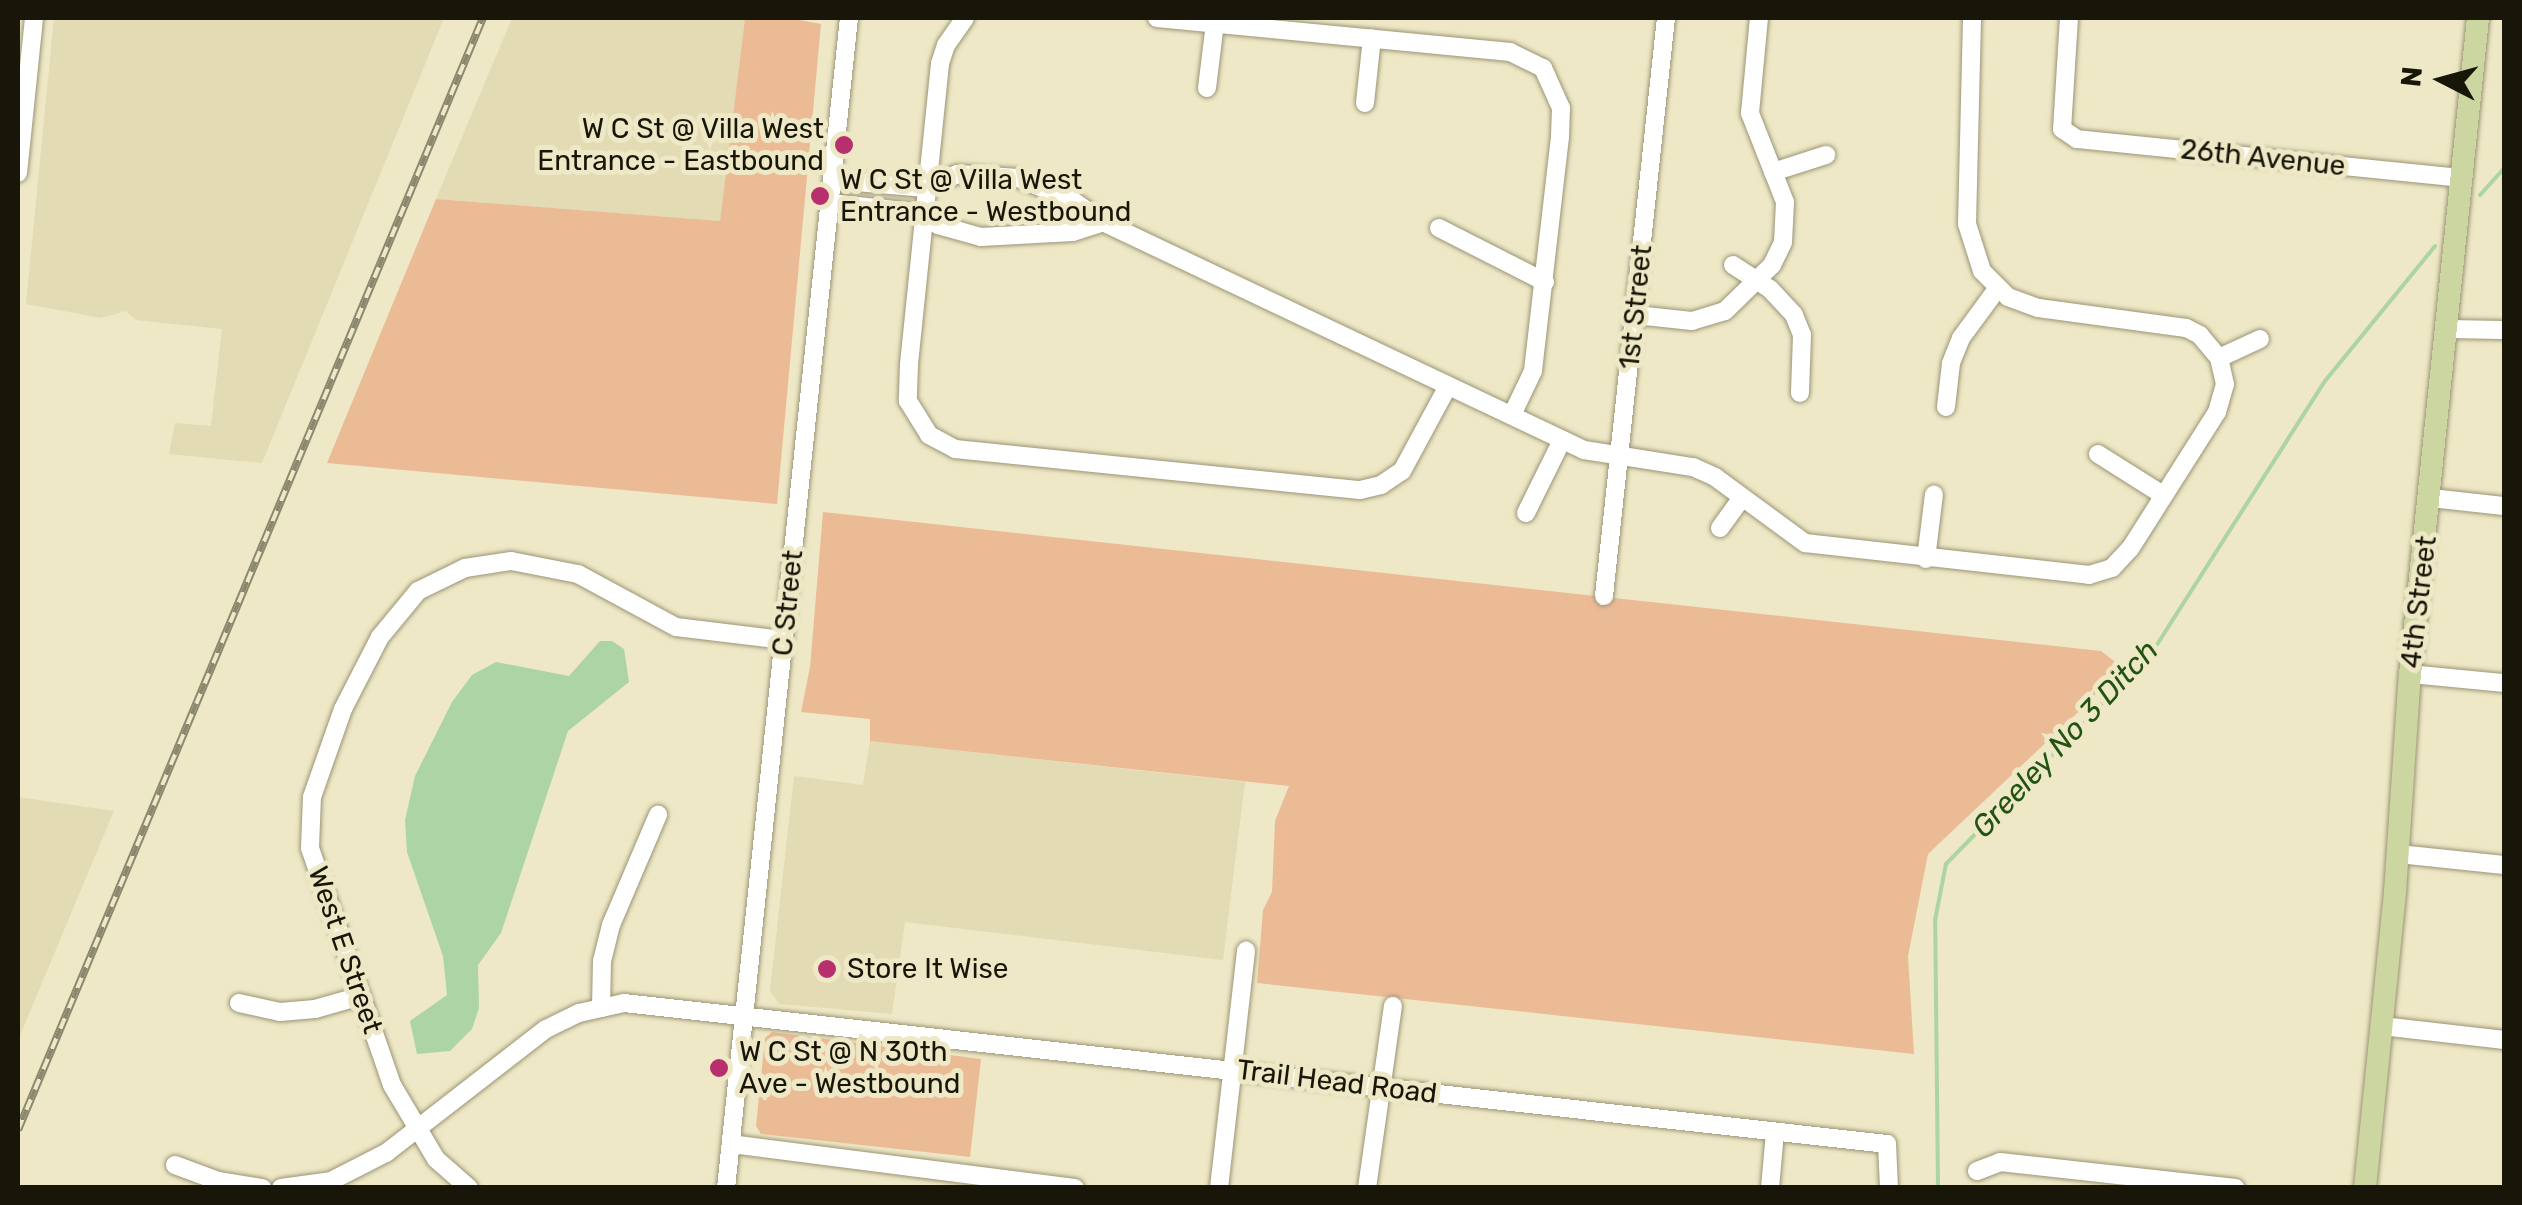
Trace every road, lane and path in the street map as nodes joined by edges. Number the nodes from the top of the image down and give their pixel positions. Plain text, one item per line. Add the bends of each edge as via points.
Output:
1 (34, 18) edge
2 (849, 18) edge
3 (965, 18) edge
4 (1157, 18) edge
5 (1666, 18) edge
6 (1758, 18) edge
7 (1972, 18) edge
8 (2069, 18) edge
9 (2478, 18) edge
10 (1214, 23) junction
11 (1372, 38) junction
12 (1207, 88) dead end
13 (1365, 102) dead end
14 (1826, 154) dead end
15 (1772, 172) junction
16 (18, 173) edge
17 (2461, 178) junction
18 (832, 180) junction
19 (926, 188) junction
20 (830, 202) junction
21 (924, 213) junction
22 (1103, 222) junction
23 (1440, 228) dead end
24 (1733, 265) dead end
25 (1757, 281) junction
26 (1545, 282) junction
27 (1997, 289) junction
28 (1636, 316) junction
29 (2448, 328) junction
30 (2504, 330) edge
31 (2260, 339) dead end
32 (2219, 358) junction
33 (1448, 386) junction
34 (1800, 393) dead end
35 (1946, 407) dead end
36 (1512, 415) junction
37 (1562, 440) junction
38 (2098, 454) dead end
39 (1620, 458) junction
40 (1934, 494) dead end
41 (2164, 495) junction
42 (2431, 498) junction
43 (1741, 499) junction
44 (2504, 506) edge
45 (1526, 513) dead end
46 (1720, 528) dead end
47 (1926, 559) junction
48 (1604, 596) dead end
49 (784, 640) junction
50 (2410, 674) junction
51 (2504, 683) edge
52 (658, 815) dead end
53 (2398, 854) junction
54 (2504, 865) edge
55 (1246, 951) dead end
56 (362, 996) junction
57 (239, 1002) dead end
58 (1392, 1006) dead end
59 (600, 1008) junction
60 (744, 1016) junction
61 (2382, 1026) junction
62 (2504, 1040) edge
63 (1235, 1071) junction
64 (1379, 1087) junction
65 (420, 1130) junction
66 (1775, 1132) junction
67 (731, 1144) junction
68 (175, 1165) dead end
69 (1977, 1171) dead end
70 (2216, 1186) edge
71 (262, 1188) edge
72 (282, 1188) edge
73 (469, 1188) edge
74 (726, 1188) edge
75 (1076, 1188) edge
76 (1219, 1188) edge
77 (1367, 1188) edge
78 (1770, 1188) edge
79 (1889, 1188) edge
80 (2236, 1188) edge
81 (2366, 1188) edge

1 - 16 street
2 - 18 street, C Street
3 - 19 street via 940,64
4 - 10 street
5 - 28 street, 1st Street
6 - 15 street via 1750,113
7 - 27 street via 1967,224 1982,271
8 - 17 street, 26th Avenue via 2062,130 2077,139
9 - 17 main road, 4th Street
10 - 11 street
10 - 12 street
11 - 13 street
11 - 26 street via 1510,52 1544,68 1561,108
14 - 15 street
15 - 25 street via 1785,202 1786,231
17 - 29 main road, 4th Street
18 - 19 street
18 - 20 street, C Street
19 - 21 street
19 - 22 street via 957,174 1001,174 1059,194
20 - 21 street
20 - 49 street, C Street
21 - 22 street via 957,232 1003,238 1073,232
21 - 33 street via 908,400 928,435 955,448 1360,490 1402,472
22 - 33 street
23 - 26 street
24 - 25 street
25 - 28 street via 1715,316
25 - 34 street via 1784,301 1802,335
26 - 36 street via 1533,371
27 - 32 street via 2038,308 2173,324 2200,336
27 - 35 street via 1960,338
28 - 39 street, 1st Street
29 - 30 street
29 - 42 main road, 4th Street
31 - 32 street
32 - 41 street via 2225,384 2218,412
33 - 36 street
36 - 37 street
37 - 39 street
37 - 45 street
38 - 41 street
39 - 43 street via 1693,467
39 - 48 street, 1st Street
40 - 47 street
41 - 47 street via 2130,549 2102,572 2060,575
42 - 44 street
42 - 50 main road, 4th Street
43 - 46 street
43 - 47 street via 1805,543
49 - 56 street, West E Street via 676,627 578,574 511,561 466,568 418,590 380,637 312,797 310,848
49 - 60 street, C Street
50 - 51 street
50 - 53 main road, 4th Street
52 - 59 street via 612,925
53 - 54 street
53 - 61 main road, 4th Street
55 - 63 street
56 - 57 street via 280,1012
56 - 65 street, West E Street via 392,1086
58 - 64 street
59 - 60 street, Trail Head Road via 624,1002
59 - 65 street, Trail Head Road via 546,1029
60 - 63 street, Trail Head Road
60 - 67 street, C Street
61 - 62 street
61 - 81 main road, 4th Street
63 - 64 street, Trail Head Road
63 - 76 street
64 - 66 street, Trail Head Road
64 - 77 street
65 - 72 street, Trail Head Road via 331,1181
65 - 73 street, West E Street via 436,1159
66 - 78 street
66 - 79 street, Trail Head Road via 1887,1144
67 - 74 street, C Street
67 - 75 street
68 - 71 street
69 - 70 street via 2000,1162
70 - 80 street

